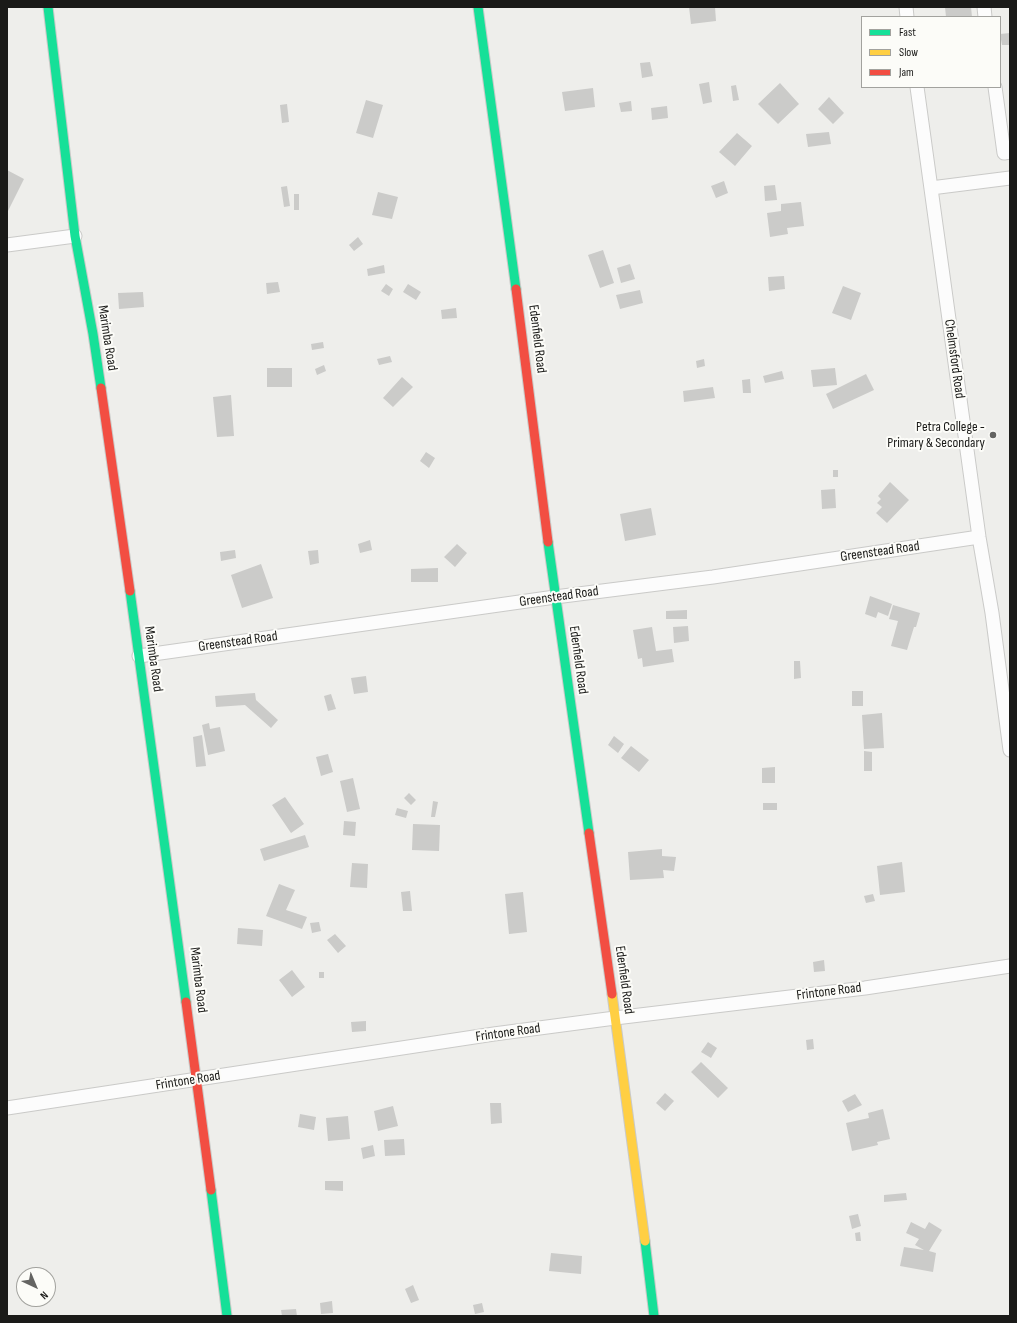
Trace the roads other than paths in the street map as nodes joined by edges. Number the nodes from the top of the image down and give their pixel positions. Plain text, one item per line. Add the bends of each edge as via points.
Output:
1 (48, 7) edge
2 (478, 7) edge
3 (917, 88) edge
4 (995, 88) edge
5 (1010, 152) edge
6 (1010, 178) edge
7 (931, 188) junction
8 (75, 236) junction
9 (7, 245) edge
10 (979, 538) junction
11 (555, 598) junction
12 (139, 656) junction
13 (1010, 750) edge
14 (1010, 966) edge
15 (615, 1018) junction
16 (196, 1079) junction
17 (7, 1108) edge
18 (227, 1316) edge
19 (654, 1316) edge

1 - 8 street, Marimba Road
2 - 11 street, Edenfield Road
3 - 7 street, Chelmsford Road
4 - 5 street via 1004,153
6 - 7 street
7 - 10 street, Chelmsford Road
8 - 9 street
8 - 12 street, Marimba Road via 96,350
10 - 11 street, Greenstead Road
10 - 13 street, Chelmsford Road via 992,613
11 - 12 street, Greenstead Road
11 - 15 street, Edenfield Road
12 - 16 street, Marimba Road via 170,870
14 - 15 street, Frintone Road via 865,988
15 - 16 street, Frintone Road
15 - 19 street, Edenfield Road
16 - 17 street, Frintone Road
16 - 18 street, Marimba Road

